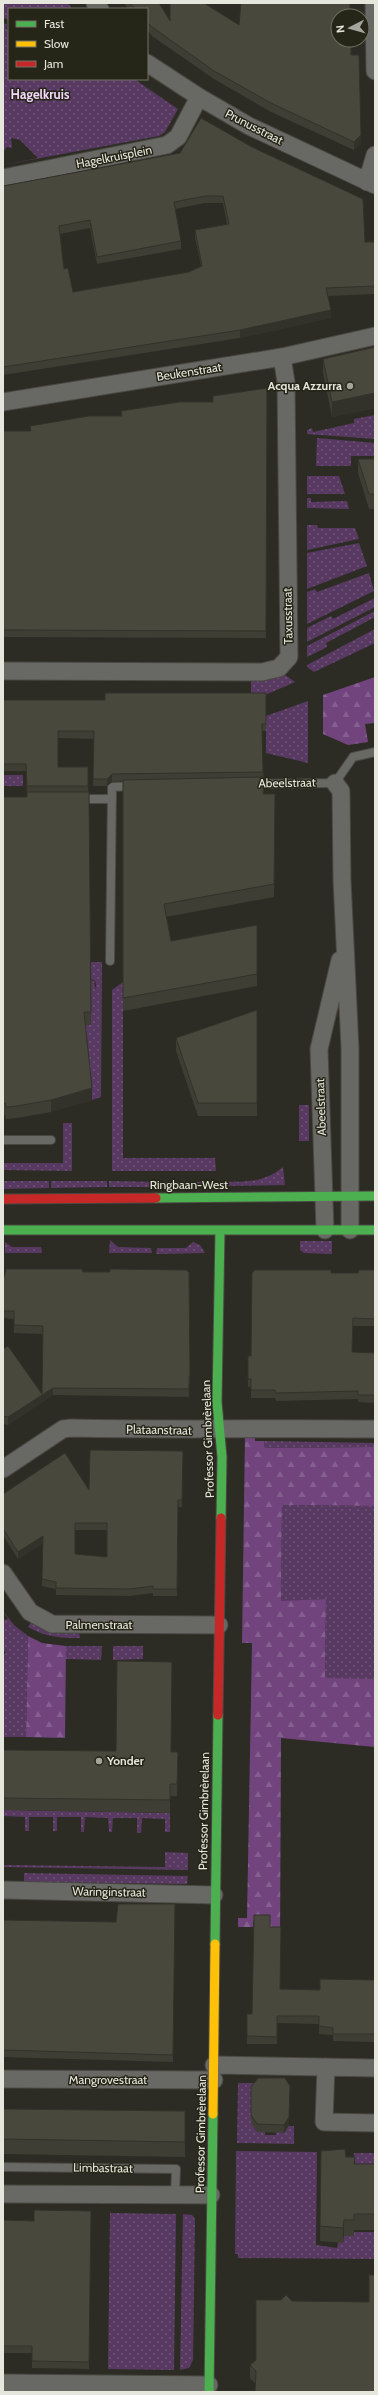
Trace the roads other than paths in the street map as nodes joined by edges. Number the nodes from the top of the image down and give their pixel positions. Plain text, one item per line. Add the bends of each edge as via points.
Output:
1 (374, 3) edge
2 (148, 64) edge
3 (375, 71) edge
4 (199, 97) junction
5 (375, 155) edge
6 (3, 178) edge
7 (371, 184) edge
8 (375, 336) edge
9 (282, 357) junction
10 (3, 402) edge
11 (3, 671) edge
12 (375, 752) edge
13 (335, 783) junction
14 (247, 784) edge
15 (144, 786) edge
16 (66, 799) edge
17 (112, 799) junction
18 (344, 938) junction
19 (110, 961) dead end
20 (3, 1140) edge
21 (51, 1140) dead end
22 (324, 1196) junction
23 (350, 1196) junction
24 (375, 1196) edge
25 (3, 1199) edge
26 (3, 1230) edge
27 (220, 1230) junction
28 (325, 1230) junction
29 (350, 1230) junction
30 (375, 1230) edge
31 (220, 1429) junction
32 (375, 1429) edge
33 (3, 1468) edge
34 (3, 1573) edge
35 (219, 1625) junction
36 (3, 1890) edge
37 (214, 1894) junction
38 (326, 2067) junction
39 (375, 2068) edge
40 (214, 2073) junction
41 (3, 2079) edge
42 (375, 2123) edge
43 (3, 2167) edge
44 (3, 2194) edge
45 (175, 2195) junction
46 (211, 2195) junction
47 (3, 2383) edge
48 (209, 2388) edge

1 - 3 street
2 - 4 street, Prunusstraat
4 - 6 street, Hagelkruisplein via 178,137 167,145
4 - 7 street, Prunusstraat via 249,126
5 - 7 street
8 - 9 street, Beukenstraat
9 - 10 street, Beukenstraat
9 - 11 street, Taxusstraat via 286,382 289,657 279,668 262,672
12 - 13 lane via 353,757
13 - 14 lane, Abeelstraat
13 - 18 street, Abeelstraat via 341,791
15 - 17 lane via 112,786
16 - 17 lane
17 - 19 lane
18 - 22 street, Abeelstraat via 319,1049
18 - 23 street, Abeelstraat via 350,1048
20 - 21 lane
22 - 23 street, Ringbaan-West
22 - 25 street, Ringbaan-West
22 - 28 street, Abeelstraat
23 - 24 street, Ringbaan-West
23 - 29 street, Abeelstraat
26 - 27 street
27 - 28 street
27 - 31 street, Professor Gimbrèrelaan via 217,1402
28 - 29 street
29 - 30 street
31 - 32 street, Plataanstraat
31 - 33 street, Plataanstraat via 63,1429
31 - 35 street, Professor Gimbrèrelaan via 222,1458
34 - 35 street, Palmenstraat via 30,1612 52,1624
35 - 37 street, Professor Gimbrèrelaan
36 - 37 street, Waringinstraat
37 - 40 street, Professor Gimbrèrelaan
38 - 39 street, Mangrovestraat
38 - 40 street, Mangrovestraat
38 - 42 street via 324,2122
40 - 41 street, Mangrovestraat
40 - 46 street, Professor Gimbrèrelaan
43 - 45 lane, Limbastraat via 176,2169
44 - 45 street
45 - 46 street
46 - 48 street, Professor Gimbrèrelaan
47 - 48 street

